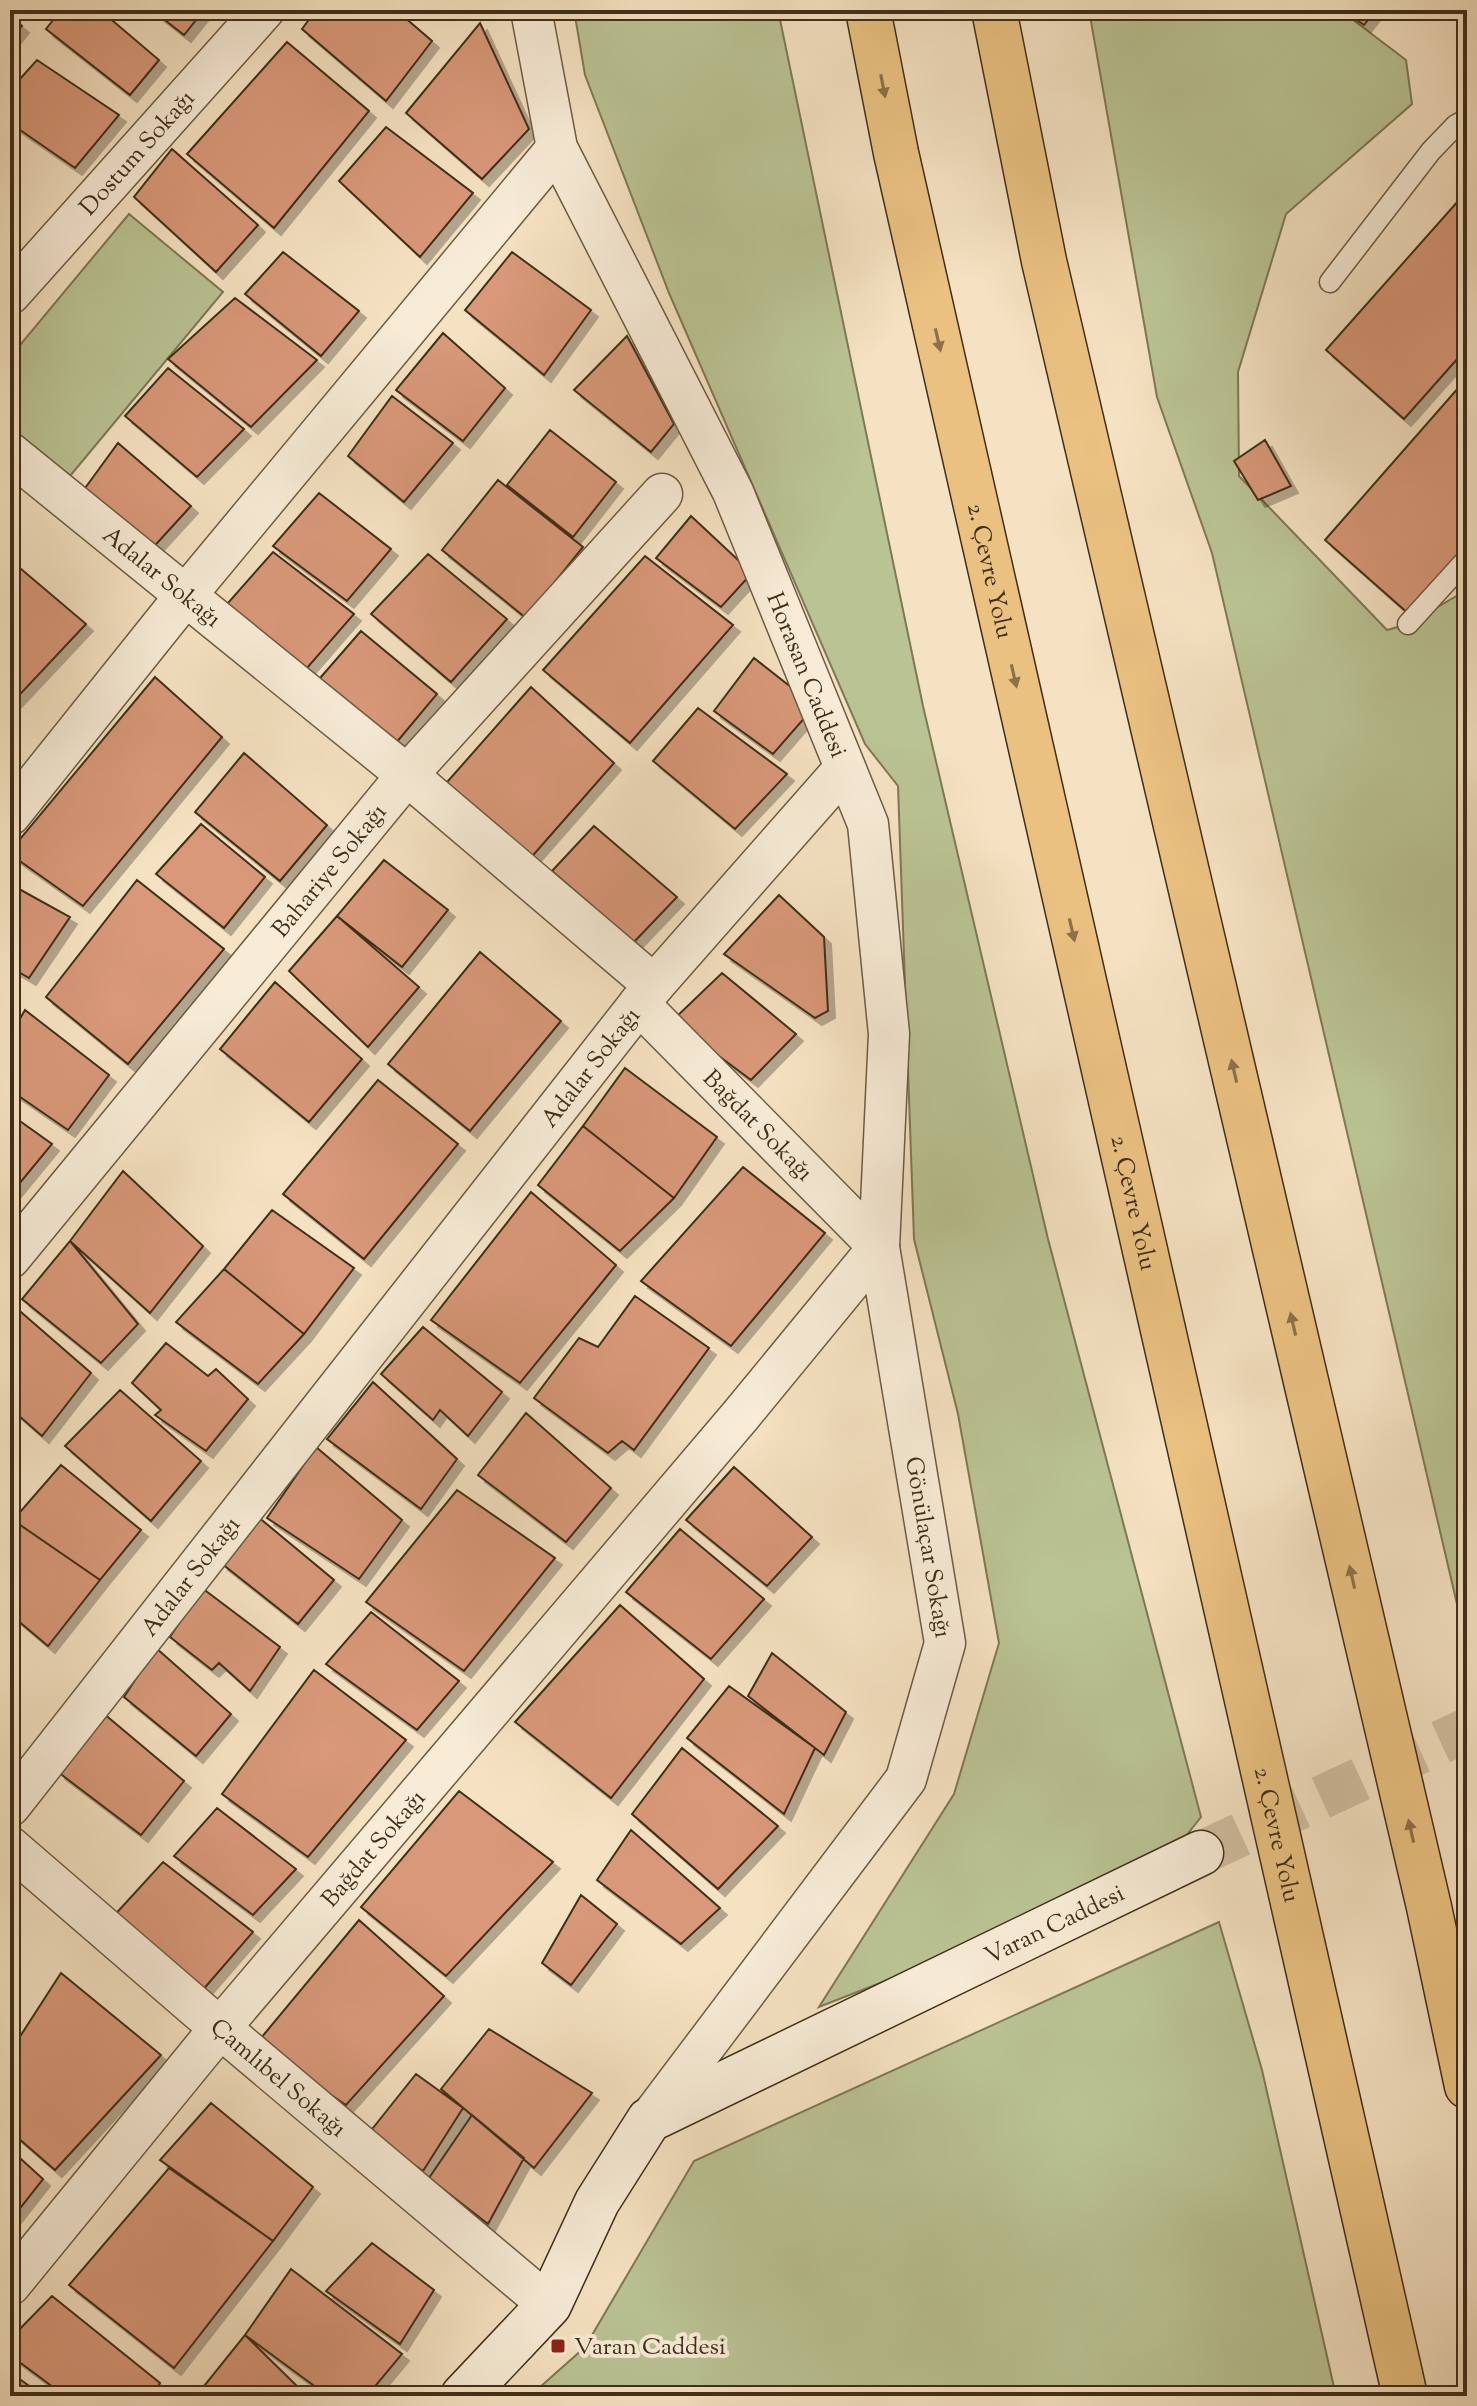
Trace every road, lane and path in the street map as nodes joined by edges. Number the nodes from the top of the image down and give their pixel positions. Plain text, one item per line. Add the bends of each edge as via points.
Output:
1 (264, 10) edge
2 (531, 10) edge
3 (868, 10) edge
4 (994, 10) edge
5 (1467, 119) edge
6 (557, 148) junction
7 (1330, 282) dead end
8 (10, 294) edge
9 (10, 453) edge
10 (662, 494) dead end
11 (1467, 559) edge
12 (186, 595) junction
13 (1408, 624) dead end
14 (845, 768) junction
15 (407, 775) junction
16 (10, 815) edge
17 (647, 994) junction
18 (879, 1247) junction
19 (10, 1258) edge
20 (10, 1806) edge
21 (10, 1847) edge
22 (1201, 1853) tunnel mouth
23 (1429, 1907) junction
24 (220, 2028) junction
25 (1467, 2041) edge
26 (1467, 2086) edge
27 (649, 2120) junction
28 (10, 2285) edge
29 (549, 2305) junction
30 (463, 2396) edge
31 (1405, 2396) edge

1 - 8 street, Dostum Sokağı
2 - 6 street, Horasan Caddesi
3 -> 31 highway, 2. Çevre Yolu
23 -> 4 highway via 1044,261
5 - 7 lane via 1431,151
6 - 12 street
6 - 14 street, Horasan Caddesi via 733,492
9 - 12 street, Adalar Sokağı
10 - 15 street, Bahariye Sokağı
11 - 13 lane
12 - 15 street, Adalar Sokağı
12 - 16 street
14 - 17 street
14 - 18 street, Horasan Caddesi via 868,824 889,1034
15 - 17 street, Adalar Sokağı
15 - 19 street, Bahariye Sokağı
17 - 18 street, Bağdat Sokağı
17 - 20 street, Adalar Sokağı
18 - 24 street, Bağdat Sokağı
18 - 27 street, Gönülaçar Sokağı via 945,1643 906,1779
21 - 24 street, Çamlıbel Sokağı
22 - 27 street, Varan Caddesi
23 - 25 highway
23 - 26 highway
24 - 28 street, Bağdat Sokağı
24 - 29 street, Çamlıbel Sokağı
27 - 29 street via 597,2202
29 - 30 street

